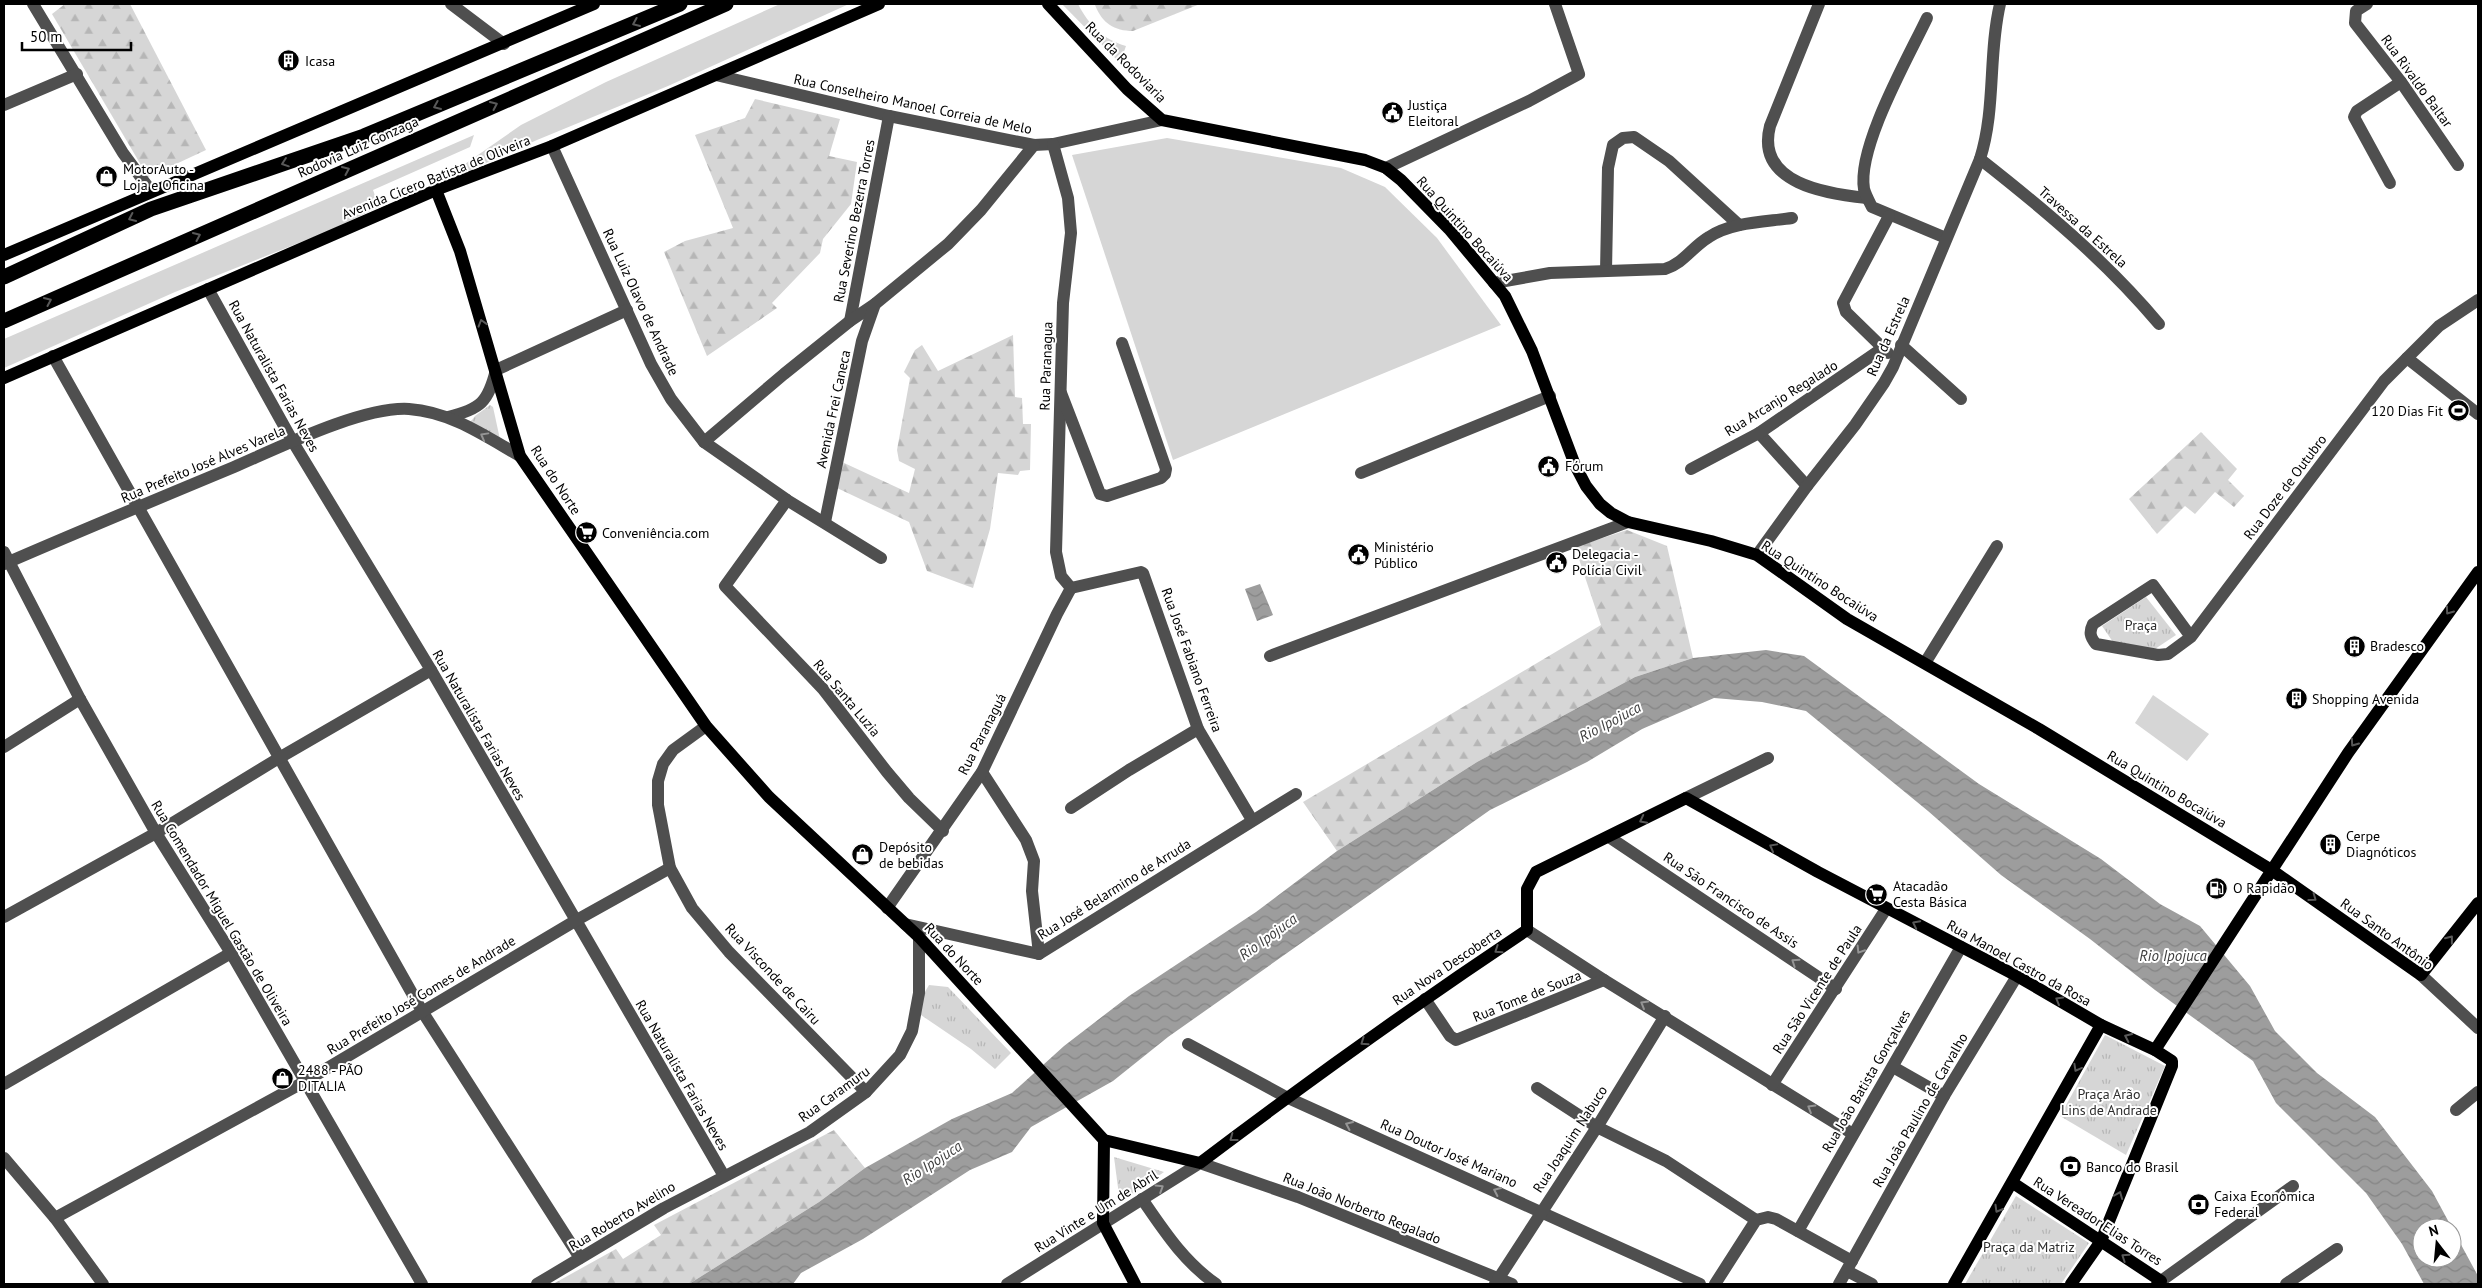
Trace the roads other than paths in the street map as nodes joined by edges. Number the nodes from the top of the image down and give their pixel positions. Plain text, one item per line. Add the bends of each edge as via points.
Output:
1 (33, 4) edge
2 (451, 4) edge
3 (594, 4) edge
4 (680, 4) edge
5 (726, 4) edge
6 (879, 4) edge
7 (1048, 4) edge
8 (1555, 4) edge
9 (1819, 4) edge
10 (2000, 4) edge
11 (2367, 4) edge
12 (1927, 18) dead end
13 (504, 44) junction
14 (77, 74) junction
15 (716, 75) junction
16 (2401, 82) junction
17 (4, 105) edge
18 (889, 116) junction
19 (1162, 120) junction
20 (1053, 144) junction
21 (1034, 145) junction
22 (552, 146) junction
23 (1980, 159) junction
24 (2458, 165) dead end
25 (1386, 168) junction
26 (2390, 183) dead end
27 (436, 190) junction
28 (151, 191) junction
29 (1867, 198) junction
30 (1889, 216) junction
31 (1792, 218) dead end
32 (1739, 225) junction
33 (1946, 238) junction
34 (4, 256) edge
35 (1606, 271) junction
36 (4, 277) edge
37 (1494, 282) junction
38 (208, 289) junction
39 (2478, 300) edge
40 (875, 304) junction
41 (627, 310) junction
42 (4, 321) edge
43 (850, 321) junction
44 (2159, 324) dead end
45 (1122, 343) dead end
46 (1901, 345) junction
47 (1883, 348) junction
48 (53, 356) junction
49 (2407, 358) junction
50 (1896, 359) junction
51 (496, 370) junction
52 (4, 378) edge
53 (1060, 391) junction
54 (1550, 396) junction
55 (1960, 399) dead end
56 (2478, 414) edge
57 (448, 417) junction
58 (1759, 433) junction
59 (293, 442) junction
60 (704, 442) junction
61 (520, 456) junction
62 (1691, 469) dead end
63 (1361, 473) dead end
64 (1807, 486) junction
65 (787, 500) junction
66 (137, 508) junction
67 (825, 522) junction
68 (1628, 522) junction
69 (1997, 546) dead end
70 (1757, 555) junction
71 (881, 558) dead end
72 (6, 560) edge
73 (2478, 572) edge
74 (1071, 588) junction
75 (2191, 637) junction
76 (1270, 656) dead end
77 (1925, 663) junction
78 (431, 670) junction
79 (80, 699) junction
80 (706, 726) junction
81 (1198, 730) junction
82 (4, 746) edge
83 (279, 758) junction
84 (1768, 758) dead end
85 (982, 772) junction
86 (1296, 794) dead end
87 (1686, 798) junction
88 (1071, 808) dead end
89 (1252, 820) junction
90 (943, 831) junction
91 (156, 833) junction
92 (1609, 837) junction
93 (670, 868) junction
94 (2273, 871) junction
95 (2478, 903) edge
96 (887, 908) junction
97 (1886, 909) junction
98 (4, 917) edge
99 (575, 921) junction
100 (905, 924) junction
101 (1527, 930) junction
102 (919, 937) junction
103 (1961, 947) junction
104 (231, 954) junction
105 (1038, 954) junction
106 (2421, 975) junction
107 (2017, 976) junction
108 (1604, 980) junction
109 (1836, 989) junction
110 (1425, 999) junction
111 (422, 1012) junction
112 (1665, 1016) junction
113 (2101, 1025) junction
114 (2478, 1028) edge
115 (1188, 1044) dead end
116 (2155, 1050) junction
117 (1893, 1067) junction
118 (304, 1082) junction
119 (4, 1084) edge
120 (1772, 1085) junction
121 (1537, 1088) dead end
122 (866, 1092) junction
123 (2478, 1092) edge
124 (1944, 1096) junction
125 (1286, 1097) junction
126 (2456, 1110) dead end
127 (1598, 1127) junction
128 (1853, 1134) junction
129 (1104, 1140) junction
130 (4, 1158) edge
131 (1200, 1163) junction
132 (724, 1176) junction
133 (2013, 1183) junction
134 (2293, 1186) dead end
135 (1142, 1199) junction
136 (1541, 1211) junction
137 (55, 1218) junction
138 (1756, 1220) junction
139 (1103, 1222) junction
140 (1798, 1232) junction
141 (2101, 1241) junction
142 (2337, 1249) dead end
143 (580, 1258) junction
144 (1849, 1266) junction
145 (1497, 1281) edge
146 (1015, 1282) edge
147 (2159, 1283) edge
148 (103, 1284) edge
149 (422, 1284) edge
150 (537, 1284) edge
151 (1136, 1284) edge
152 (1216, 1284) edge
153 (1512, 1284) edge
154 (1700, 1284) edge
155 (1715, 1284) edge
156 (1839, 1284) edge
157 (1872, 1284) edge
158 (1954, 1284) edge
159 (2072, 1284) edge
160 (2286, 1284) edge

1 - 14 street
2 - 13 street
3 - 13 main road
4 -> 36 highway, Rodovia Luiz Gonzaga via 364,136 151,210
42 -> 5 highway, Rodovia Luiz Gonzaga
6 - 15 main road, Avenida Cicero Batista de Oliveira
7 - 19 main road, Rua da Rodoviaria via 1127,89
8 - 25 street via 1579,74
9 - 29 street via 1770,126 1769,148 1774,160 1796,182 1830,194
10 - 23 street, Rua da Estrela via 1988,136
11 - 16 street, Rua Rivaldo Baltar via 2354,15 2355,22
12 - 29 street via 1872,138 1864,176
13 - 28 main road
14 - 17 street
14 - 28 street via 123,153
15 - 18 street, Rua Conselheiro Manoel Correia de Melo
15 - 22 main road, Avenida Cicero Batista de Oliveira
16 - 24 street, Rua Rivaldo Baltar
16 - 26 street via 2357,111 2354,117
18 - 21 street, Rua Conselheiro Manoel Correia de Melo
18 - 43 street, Rua Severino Bezerra Torres
19 - 20 street, Rua Conselheiro Manoel Correia de Melo
19 - 25 main road, Rua Quintino Bocaiúva via 1365,160
20 - 21 street, Rua Conselheiro Manoel Correia de Melo
20 - 53 street, Rua Paranagua via 1068,198 1071,233 1063,303
21 - 40 street via 964,228
22 - 27 main road, Avenida Cicero Batista de Oliveira
22 - 41 street, Rua Luiz Olavo de Andrade
23 - 33 street, Rua da Estrela
23 - 44 street, Travessa da Estrela via 2048,212 2110,268
25 - 37 main road, Rua Quintino Bocaiúva via 1449,229
27 - 38 main road, Avenida Cicero Batista de Oliveira
51 -> 27 main road, Rua do Norte via 460,251
28 - 34 main road
29 - 30 street via 1872,207
30 - 33 street
30 - 47 street via 1843,303 1846,312
31 - 32 street
32 - 35 street via 1709,237 1672,267
32 - 35 street via 1669,161 1634,137 1623,138 1613,145 1608,168
33 - 46 street, Rua da Estrela
35 - 37 street via 1550,273
37 - 54 main road, Rua Quintino Bocaiúva via 1509,304
38 - 48 main road, Avenida Cicero Batista de Oliveira
38 - 59 street, Rua Naturalista Farias Neves
39 - 49 street, Rua Doze de Outubro via 2439,326
40 - 43 street
40 - 67 street, Avenida Frei Caneca via 862,341
41 - 51 street
41 - 60 street, Rua Luiz Olavo de Andrade via 671,399
43 - 60 street, Rua Severino Bezerra Torres
45 - 53 street via 1166,469 1161,478 1107,496 1100,494
46 - 50 street, Rua da Estrela
46 - 55 street
47 - 50 street
47 - 58 street, Rua Arcanjo Regalado
48 - 52 main road, Avenida Cicero Batista de Oliveira
48 - 66 street
49 - 56 street
49 - 75 street, Rua Doze de Outubro via 2384,381
50 - 64 street, Rua da Estrela via 1855,425
51 - 57 street via 490,393 484,399 464,413
51 - 61 main road, Rua do Norte
53 - 74 street, Rua Paranagua via 1056,552 1061,576
54 - 63 street
54 - 68 main road, Rua Quintino Bocaiúva via 1586,486 1600,504
57 - 59 street, Rua Prefeito José Alves Varela via 408,409 386,411 363,416
61 -> 57 street, Rua Prefeito José Alves Varela
58 - 62 street, Rua Arcanjo Regalado
58 - 64 street
59 - 66 street, Rua Prefeito José Alves Varela
59 - 78 street, Rua Naturalista Farias Neves
60 - 65 street, Rua Luiz Olavo de Andrade
61 - 80 main road, Rua do Norte
64 - 70 street, Rua da Estrela
65 - 67 street, Rua Luiz Olavo de Andrade
65 - 90 street, Rua Santa Luzia via 725,586 823,689 887,772
66 - 72 street, Rua Prefeito José Alves Varela
66 - 83 street
67 - 71 street, Rua Luiz Olavo de Andrade
68 - 70 main road, Rua Quintino Bocaiúva
68 - 76 street
69 - 77 street
70 - 77 main road, Rua Quintino Bocaiúva via 1847,619
72 - 79 street, Rua Comendador Miguel Gastão de Oliveira
73 -> 94 main road via 2348,752
74 - 81 street, Rua José Fabiano Ferreira via 1144,573
74 - 85 street, Rua Paranaguá
75 - 75 street, Rua Doze de Outubro via 2152,585 2093,624 2090,631 2090,638 2096,644 2158,654 2168,654
77 - 94 main road, Rua Quintino Bocaiúva
78 - 83 street
78 - 99 street, Rua Naturalista Farias Neves
79 - 82 street
79 - 91 street, Rua Comendador Miguel Gastão de Oliveira
80 - 93 street via 673,750 663,764 658,781 658,805
80 - 96 main road, Rua do Norte via 769,797
81 - 88 street
81 - 89 street, Rua José Fabiano Ferreira
83 - 91 street
83 - 111 street
84 - 87 street
85 - 90 street, Rua Paranaguá
85 - 105 street via 1026,840 1034,862 1032,891
86 - 89 street, Rua José Belarmino de Arruda
87 -> 92 main road
97 -> 87 main road, Rua Manoel Castro da Rosa
89 - 105 street, Rua José Belarmino de Arruda
90 - 96 street, Rua Paranaguá
91 - 98 street
91 - 104 street, Rua Comendador Miguel Gastão de Oliveira
92 - 101 main road via 1536,872 1527,889
109 -> 92 street, Rua São Francisco de Assis
93 - 99 street, Rua Prefeito José Gomes de Andrade
93 - 122 street, Rua Visconde de Cairu via 692,908 729,952
94 -> 106 main road, Rua Santo Antônio
94 - 116 main road
106 -> 95 main road
96 - 100 main road, Rua do Norte
103 -> 97 main road, Rua Manoel Castro da Rosa
97 -> 109 street, Rua São Vicente de Paula
99 - 111 street, Rua Prefeito José Gomes de Andrade
99 - 132 street, Rua Naturalista Farias Neves
100 - 102 main road, Rua do Norte
100 - 105 street, Rua José Belarmino de Arruda
101 - 108 street
101 -> 110 main road, Rua Nova Descoberta
102 - 122 street, Rua Caramuru via 919,993 912,1031 900,1055
102 - 129 main road, Rua do Norte
103 - 107 main road, Rua Manoel Castro da Rosa
103 - 117 street, Rua João Batista Gonçalves
104 - 118 street, Rua Comendador Miguel Gastão de Oliveira
104 - 119 street
106 - 114 street, Rua Santo Antônio
113 -> 107 main road, Rua Manoel Castro da Rosa
107 - 124 street, Rua João Paulino de Carvalho
108 - 110 street, Rua Tome de Souza via 1461,1039 1453,1039
112 -> 108 street
109 - 120 street, Rua São Vicente de Paula
110 -> 125 main road, Rua Nova Descoberta
111 - 118 street, Rua Prefeito José Gomes de Andrade
111 - 143 street
112 - 120 street
112 - 127 street, Rua Joaquim Nabuco
116 -> 113 main road, Rua Manoel Castro da Rosa
113 -> 133 main road
115 - 125 street, Rua Doutor José Mariano
141 -> 116 main road, Rua Manoel Castro da Rosa via 2172,1066 2171,1060
117 - 124 street
117 - 128 street, Rua João Batista Gonçalves
118 - 137 street, Rua Prefeito José Gomes de Andrade
118 - 149 street, Rua Comendador Miguel Gastão de Oliveira
128 -> 120 street
121 - 127 street
122 - 132 street, Rua Caramuru via 810,1132
123 - 126 street
124 - 144 street, Rua João Paulino de Carvalho
125 -> 131 main road, Rua Nova Descoberta
136 -> 125 street, Rua Doutor José Mariano
127 - 136 street, Rua Joaquim Nabuco
127 - 138 street via 1666,1161
128 - 140 street, Rua João Batista Gonçalves
129 - 131 main road
129 - 139 main road
130 - 137 street
135 -> 131 street, Rua Vinte e Um de Abril
131 - 145 street, Rua João Norberto Regalado via 1298,1197
132 - 143 street, Rua Roberto Avelino
133 - 141 main road, Rua Vereador Elias Torres
133 -> 158 main road
134 - 147 street
135 - 139 street, Rua Vinte e Um de Abril
135 - 152 street via 1179,1252
136 - 145 street, Rua Joaquim Nabuco
136 - 154 street, Rua Doutor José Mariano
137 - 148 street
138 - 140 street via 1776,1219
138 - 155 street
139 - 146 street, Rua Vinte e Um de Abril
139 - 151 main road
140 - 144 street
147 -> 141 main road, Rua Vereador Elias Torres
141 - 159 main road
142 - 160 street
143 - 150 street, Rua Roberto Avelino
144 - 156 street, Rua João Paulino de Carvalho
144 - 157 street
145 - 153 street, Rua João Norberto Regalado

